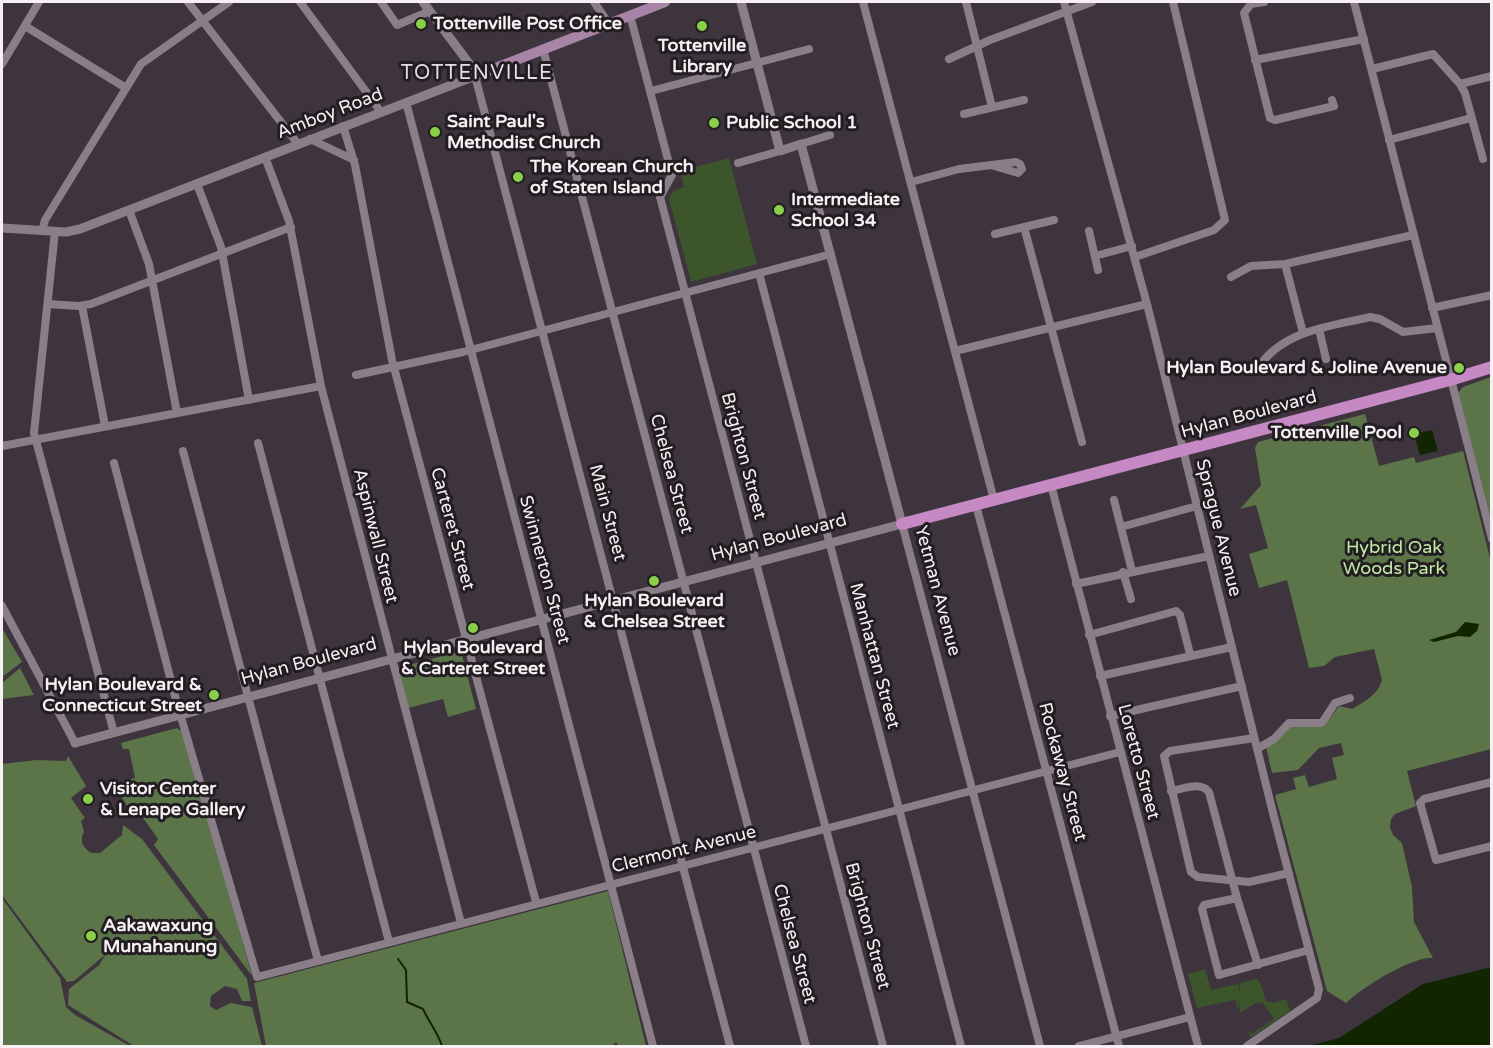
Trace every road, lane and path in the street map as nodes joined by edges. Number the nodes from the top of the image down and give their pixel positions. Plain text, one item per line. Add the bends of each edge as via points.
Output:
1 (39, 2) edge
2 (188, 2) edge
3 (229, 2) edge
4 (300, 2) edge
5 (381, 2) edge
6 (423, 2) edge
7 (594, 2) edge
8 (665, 2) edge
9 (741, 2) edge
10 (863, 2) edge
11 (966, 2) edge
12 (1092, 2) edge
13 (1173, 2) edge
14 (1264, 2) edge
15 (1354, 2) edge
16 (1065, 6) edge
17 (430, 11) junction
18 (630, 15) junction
19 (202, 20) junction
20 (609, 24) junction
21 (25, 26) junction
22 (1364, 39) junction
23 (977, 46) junction
24 (543, 49) junction
25 (809, 49) dead end
26 (949, 59) dead end
27 (1255, 60) junction
28 (757, 63) junction
29 (2, 64) edge
30 (1372, 69) junction
31 (475, 76) junction
32 (1491, 76) edge
33 (1460, 84) junction
34 (126, 88) junction
35 (651, 91) junction
36 (1024, 100) dead end
37 (1332, 100) dead end
38 (406, 102) junction
39 (992, 107) junction
40 (381, 112) junction
41 (964, 114) dead end
42 (1471, 118) junction
43 (343, 126) junction
44 (830, 135) dead end
45 (310, 139) junction
46 (1389, 140) junction
47 (298, 144) junction
48 (801, 144) junction
49 (780, 151) junction
50 (265, 157) junction
51 (1483, 159) dead end
52 (354, 160) junction
53 (738, 163) dead end
54 (991, 165) dead end
55 (911, 182) junction
56 (197, 184) junction
57 (129, 210) junction
58 (1054, 220) dead end
59 (291, 227) junction
60 (1024, 227) junction
61 (2, 228) edge
62 (42, 231) junction
63 (55, 231) junction
64 (1089, 231) dead end
65 (995, 234) dead end
66 (1413, 235) junction
67 (1131, 246) junction
68 (222, 253) junction
69 (831, 254) junction
70 (1095, 256) junction
71 (1135, 257) junction
72 (1285, 264) junction
73 (1098, 270) dead end
74 (759, 273) junction
75 (1231, 277) dead end
76 (152, 280) junction
77 (685, 292) junction
78 (1491, 295) edge
79 (48, 304) junction
80 (1147, 304) junction
81 (82, 306) junction
82 (1432, 309) junction
83 (613, 311) junction
84 (1051, 328) junction
85 (1437, 328) junction
86 (1319, 329) junction
87 (542, 331) junction
88 (1303, 333) junction
89 (470, 350) junction
90 (955, 351) junction
91 (1326, 359) dead end
92 (1491, 367) edge
93 (395, 368) junction
94 (1258, 369) dead end
95 (356, 375) dead end
96 (1450, 380) junction
97 (321, 386) junction
98 (249, 400) junction
99 (177, 413) junction
100 (105, 426) junction
101 (35, 439) junction
102 (1082, 442) dead end
103 (258, 443) dead end
104 (2, 446) edge
105 (1184, 450) junction
106 (183, 451) dead end
107 (114, 464) dead end
108 (1051, 485) junction
109 (994, 500) junction
110 (1114, 500) dead end
111 (976, 505) junction
112 (1197, 506) junction
113 (902, 524) junction
114 (1121, 527) junction
115 (1491, 539) edge
116 (830, 544) junction
117 (1209, 556) junction
118 (755, 563) junction
119 (1128, 571) junction
120 (684, 582) junction
121 (1076, 584) junction
122 (1131, 599) dead end
123 (613, 600) junction
124 (2, 606) edge
125 (541, 619) junction
126 (1089, 635) junction
127 (465, 639) junction
128 (1232, 647) junction
129 (1190, 654) junction
130 (391, 659) junction
131 (1100, 676) junction
132 (320, 678) junction
133 (1242, 686) junction
134 (248, 697) junction
135 (1350, 698) dead end
136 (182, 714) junction
137 (1110, 716) junction
138 (114, 733) junction
139 (1254, 738) junction
140 (75, 742) joint
141 (1257, 749) junction
142 (1120, 752) junction
143 (1046, 771) junction
144 (1491, 782) edge
145 (973, 790) junction
146 (1171, 791) junction
147 (899, 810) junction
148 (826, 829) junction
149 (1491, 846) edge
150 (754, 848) junction
151 (683, 866) junction
152 (1289, 873) junction
153 (1233, 879) junction
154 (612, 884) junction
155 (1237, 898) junction
156 (536, 902) junction
157 (461, 922) junction
158 (389, 942) junction
159 (1309, 950) junction
160 (318, 961) junction
161 (1258, 965) junction
162 (1190, 1017) junction
163 (1116, 1037) junction
164 (653, 1047) edge
165 (730, 1047) edge
166 (806, 1047) edge
167 (883, 1047) edge
168 (962, 1047) edge
169 (1040, 1047) edge
170 (1079, 1047) edge
171 (1119, 1047) edge
172 (1198, 1047) edge
173 (1247, 1047) edge

1 - 21 street
2 - 19 street
3 - 19 street
4 - 40 street
5 - 17 street via 397,25
6 - 17 street, Main Street
7 - 20 street
8 - 18 main road, Amboy Road
9 - 28 street
10 - 55 street
11 - 23 street
12 - 16 street
13 - 71 street via 1226,218 1219,228
14 - 27 street via 1251,4 1244,12
15 - 22 street
16 - 23 street
16 - 67 street, Sprague Avenue
17 - 31 street, Main Street
18 - 20 main road, Amboy Road
18 - 35 street, Brighton Street
19 - 34 street via 144,61
19 - 47 street
20 - 24 main road, Amboy Road
21 - 29 street
21 - 34 street
22 - 27 street
22 - 30 street
23 - 26 street
23 - 39 street
24 - 31 main road, Amboy Road
24 - 83 street, Chelsea Street
25 - 28 street
27 - 37 street via 1271,120 1334,106
28 - 35 street
28 - 49 street
30 - 33 street via 1433,54
30 - 46 street
31 - 38 street, Amboy Road
31 - 87 street, Main Street
32 - 33 street
33 - 42 street
34 - 62 street
35 - 77 street, Brighton Street via 672,175 660,197
36 - 39 street
38 - 40 street, Amboy Road
38 - 89 street, Swinnerton Street
39 - 41 street
40 - 43 street, Amboy Road
42 - 46 street
42 - 51 street
43 - 45 street, Amboy Road
43 - 52 street, Carteret Street
44 - 48 street
45 - 47 street, Amboy Road
45 - 52 street
46 - 66 street
47 - 50 street, Amboy Road
48 - 49 street
48 - 69 street, Yetman Avenue
49 - 53 street
50 - 56 street, Amboy Road
50 - 59 street, Aspinwall Street
52 - 93 street, Carteret Street
54 - 55 street
55 - 90 street
56 - 57 street, Amboy Road
56 - 68 street
57 - 63 street, Amboy Road via 77,230
57 - 76 street
58 - 60 street
59 - 68 street
59 - 97 street, Aspinwall Street
60 - 65 street
60 - 84 street
61 - 62 street, Amboy Road
62 - 63 street, Amboy Road
63 - 79 street
64 - 70 street
66 - 72 street
66 - 82 street
67 - 70 street
67 - 71 street, Sprague Avenue
68 - 76 street
68 - 98 street
69 - 74 street
69 - 113 street, Yetman Avenue
70 - 73 street
71 - 80 street, Sprague Avenue
72 - 75 street via 1251,266
72 - 88 street
74 - 77 street
74 - 116 street, Manhattan Street
76 - 81 street
76 - 99 street
77 - 83 street
77 - 118 street, Brighton Street
78 - 82 street
79 - 81 street
79 - 101 street
80 - 84 street
80 - 105 street, Sprague Avenue
81 - 100 street
82 - 85 street
83 - 87 street
83 - 120 street, Chelsea Street
84 - 90 street
84 - 102 street
85 - 86 street via 1403,332 1370,317
85 - 96 street
86 - 88 street
86 - 91 street
87 - 89 street
87 - 123 street, Main Street
88 - 94 street via 1276,348
89 - 93 street
89 - 125 street, Swinnerton Street
90 - 109 street
92 - 96 main road, Hylan Boulevard
93 - 95 street
93 - 127 street, Carteret Street
96 - 105 main road, Hylan Boulevard
96 - 115 street
97 - 98 street
97 - 130 street, Aspinwall Street
98 - 99 street
99 - 100 street
100 - 101 street
101 - 104 street
101 - 138 street
103 - 132 street
105 - 108 main road, Hylan Boulevard
105 - 112 street, Sprague Avenue
106 - 134 street
107 - 136 street
108 - 109 main road, Hylan Boulevard
108 - 121 street, Loretto Street
109 - 111 main road, Hylan Boulevard
110 - 114 street
111 - 113 main road, Hylan Boulevard
111 - 143 street, Rockaway Street
112 - 114 street
112 - 117 street, Sprague Avenue
113 - 116 street, Hylan Boulevard
113 - 145 street, Yetman Avenue
114 - 119 street
116 - 118 street, Hylan Boulevard
116 - 147 street, Manhattan Street
117 - 119 street
117 - 128 street, Sprague Avenue
118 - 120 street, Hylan Boulevard
118 - 148 street, Brighton Street
119 - 121 street
119 - 122 street
120 - 123 street, Hylan Boulevard
120 - 150 street, Chelsea Street
121 - 126 street, Loretto Street
123 - 125 street, Hylan Boulevard
123 - 151 street, Main Street
124 - 140 street
125 - 127 street, Hylan Boulevard
125 - 154 street, Swinnerton Street
126 - 129 street via 1178,612
126 - 131 street, Loretto Street
127 - 130 street, Hylan Boulevard
127 - 156 street, Carteret Street
128 - 129 street
128 - 133 street, Sprague Avenue
129 - 131 street
130 - 132 street, Hylan Boulevard
130 - 157 street, Aspinwall Street
131 - 137 street, Loretto Street
132 - 134 street, Hylan Boulevard
132 - 158 street
133 - 137 street
133 - 139 street, Sprague Avenue
134 - 136 street, Hylan Boulevard
134 - 160 street
135 - 141 street via 1335,703 1322,723 1289,723
136 - 138 street, Hylan Boulevard
136 - 160 street, Clermont Avenue via 257,977
137 - 142 street, Loretto Street
138 - 140 street, Hylan Boulevard
139 - 141 street, Sprague Avenue
139 - 146 street via 1167,752 1164,758
141 - 152 street, Sprague Avenue
142 - 143 street, Clermont Avenue
142 - 162 street, Loretto Street
143 - 145 street, Clermont Avenue
143 - 163 street, Rockaway Street
144 - 149 street via 1421,801 1436,860
145 - 147 street, Clermont Avenue
145 - 169 street, Yetman Avenue
146 - 153 street via 1192,874
146 - 153 street via 1197,786 1207,789
147 - 148 street, Clermont Avenue
147 - 168 street, Manhattan Street
148 - 150 street, Clermont Avenue
148 - 167 street, Brighton Street
150 - 151 street, Clermont Avenue
150 - 166 street, Chelsea Street
151 - 154 street, Clermont Avenue
151 - 165 street, Main Street
152 - 153 street via 1249,882
152 - 159 street, Sprague Avenue
153 - 155 street
154 - 156 street, Clermont Avenue
154 - 164 street, Swinnerton Street
155 - 161 street
155 - 161 street via 1204,905 1202,909 1218,973
156 - 157 street, Clermont Avenue
157 - 158 street, Clermont Avenue
158 - 160 street, Clermont Avenue
159 - 161 street
159 - 173 street, Sprague Avenue via 1319,994
162 - 163 street
162 - 172 street, Loretto Street
163 - 170 street
163 - 171 street, Rockaway Street

